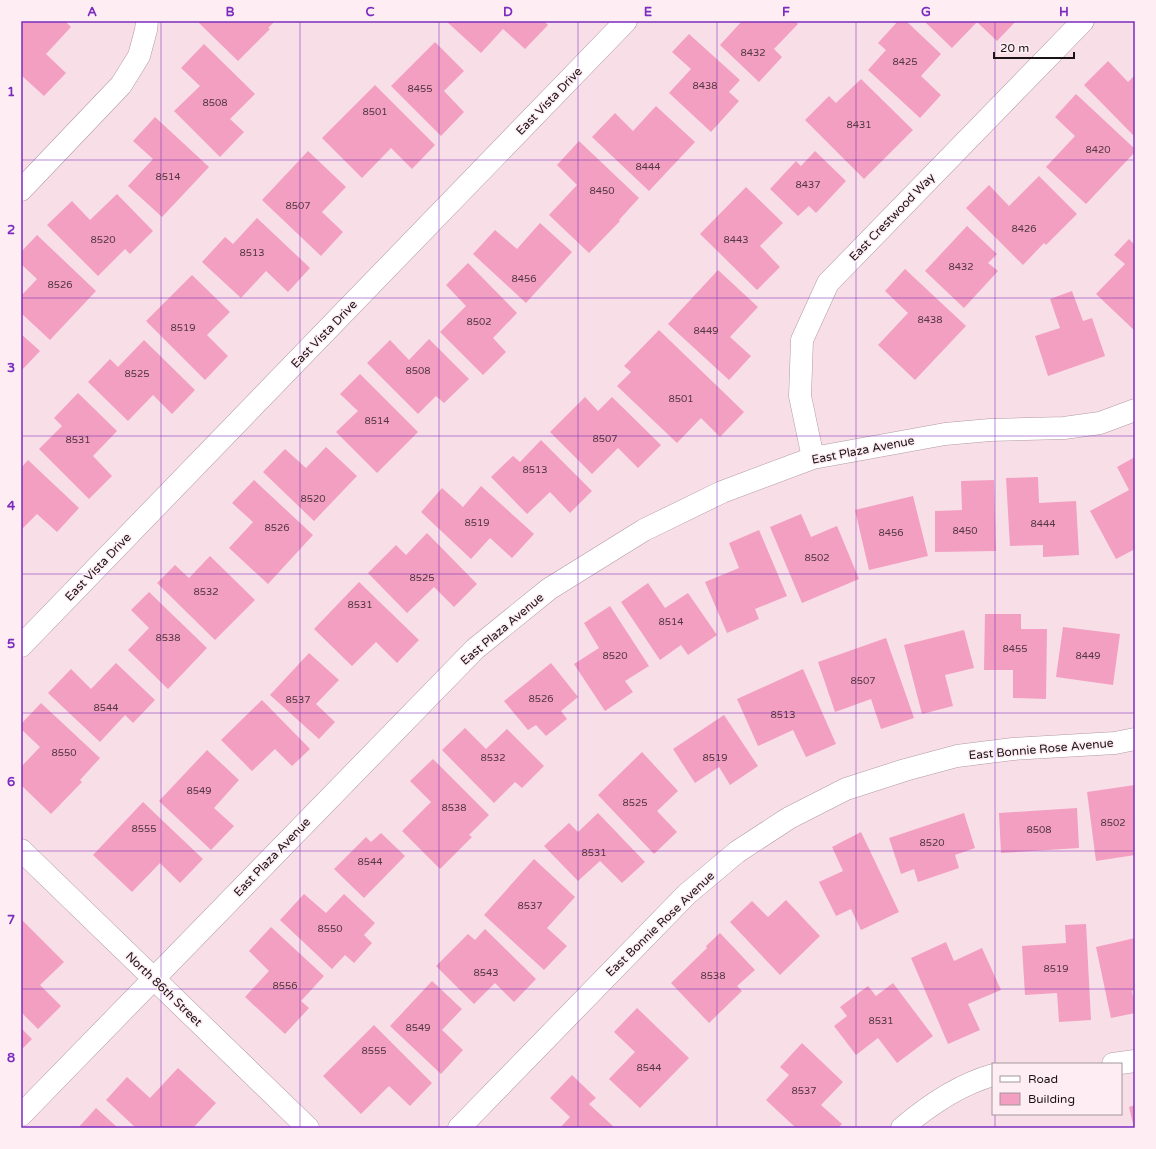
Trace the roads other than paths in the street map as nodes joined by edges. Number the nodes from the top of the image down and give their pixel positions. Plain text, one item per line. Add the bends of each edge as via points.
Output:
1 (146, 21) edge
2 (626, 21) edge
3 (1083, 21) edge
4 (21, 190) edge
5 (1135, 410) edge
6 (813, 458) junction
7 (21, 646) edge
8 (1135, 739) edge
9 (21, 850) edge
10 (154, 978) junction
11 (1135, 1061) edge
12 (1120, 1063) edge
13 (992, 1075) edge
14 (21, 1115) edge
15 (308, 1128) edge
16 (459, 1128) edge
17 (902, 1128) edge

1 - 4 street via 139,56 121,86
2 - 7 street, East Vista Drive
3 - 6 street, East Crestwood Way via 828,283 802,340 800,396
5 - 6 street, East Plaza Avenue via 1093,424 1064,428 945,434
6 - 10 street, East Plaza Avenue via 722,492 644,530 549,589 475,649
8 - 16 street, East Bonnie Rose Avenue via 1115,743 1013,749 957,756 846,789 789,818 737,852 687,894
9 - 10 street, North 86th Street
10 - 14 street, East Plaza Avenue
10 - 15 street, North 86th Street
11 - 12 street
13 - 17 street via 945,1096

